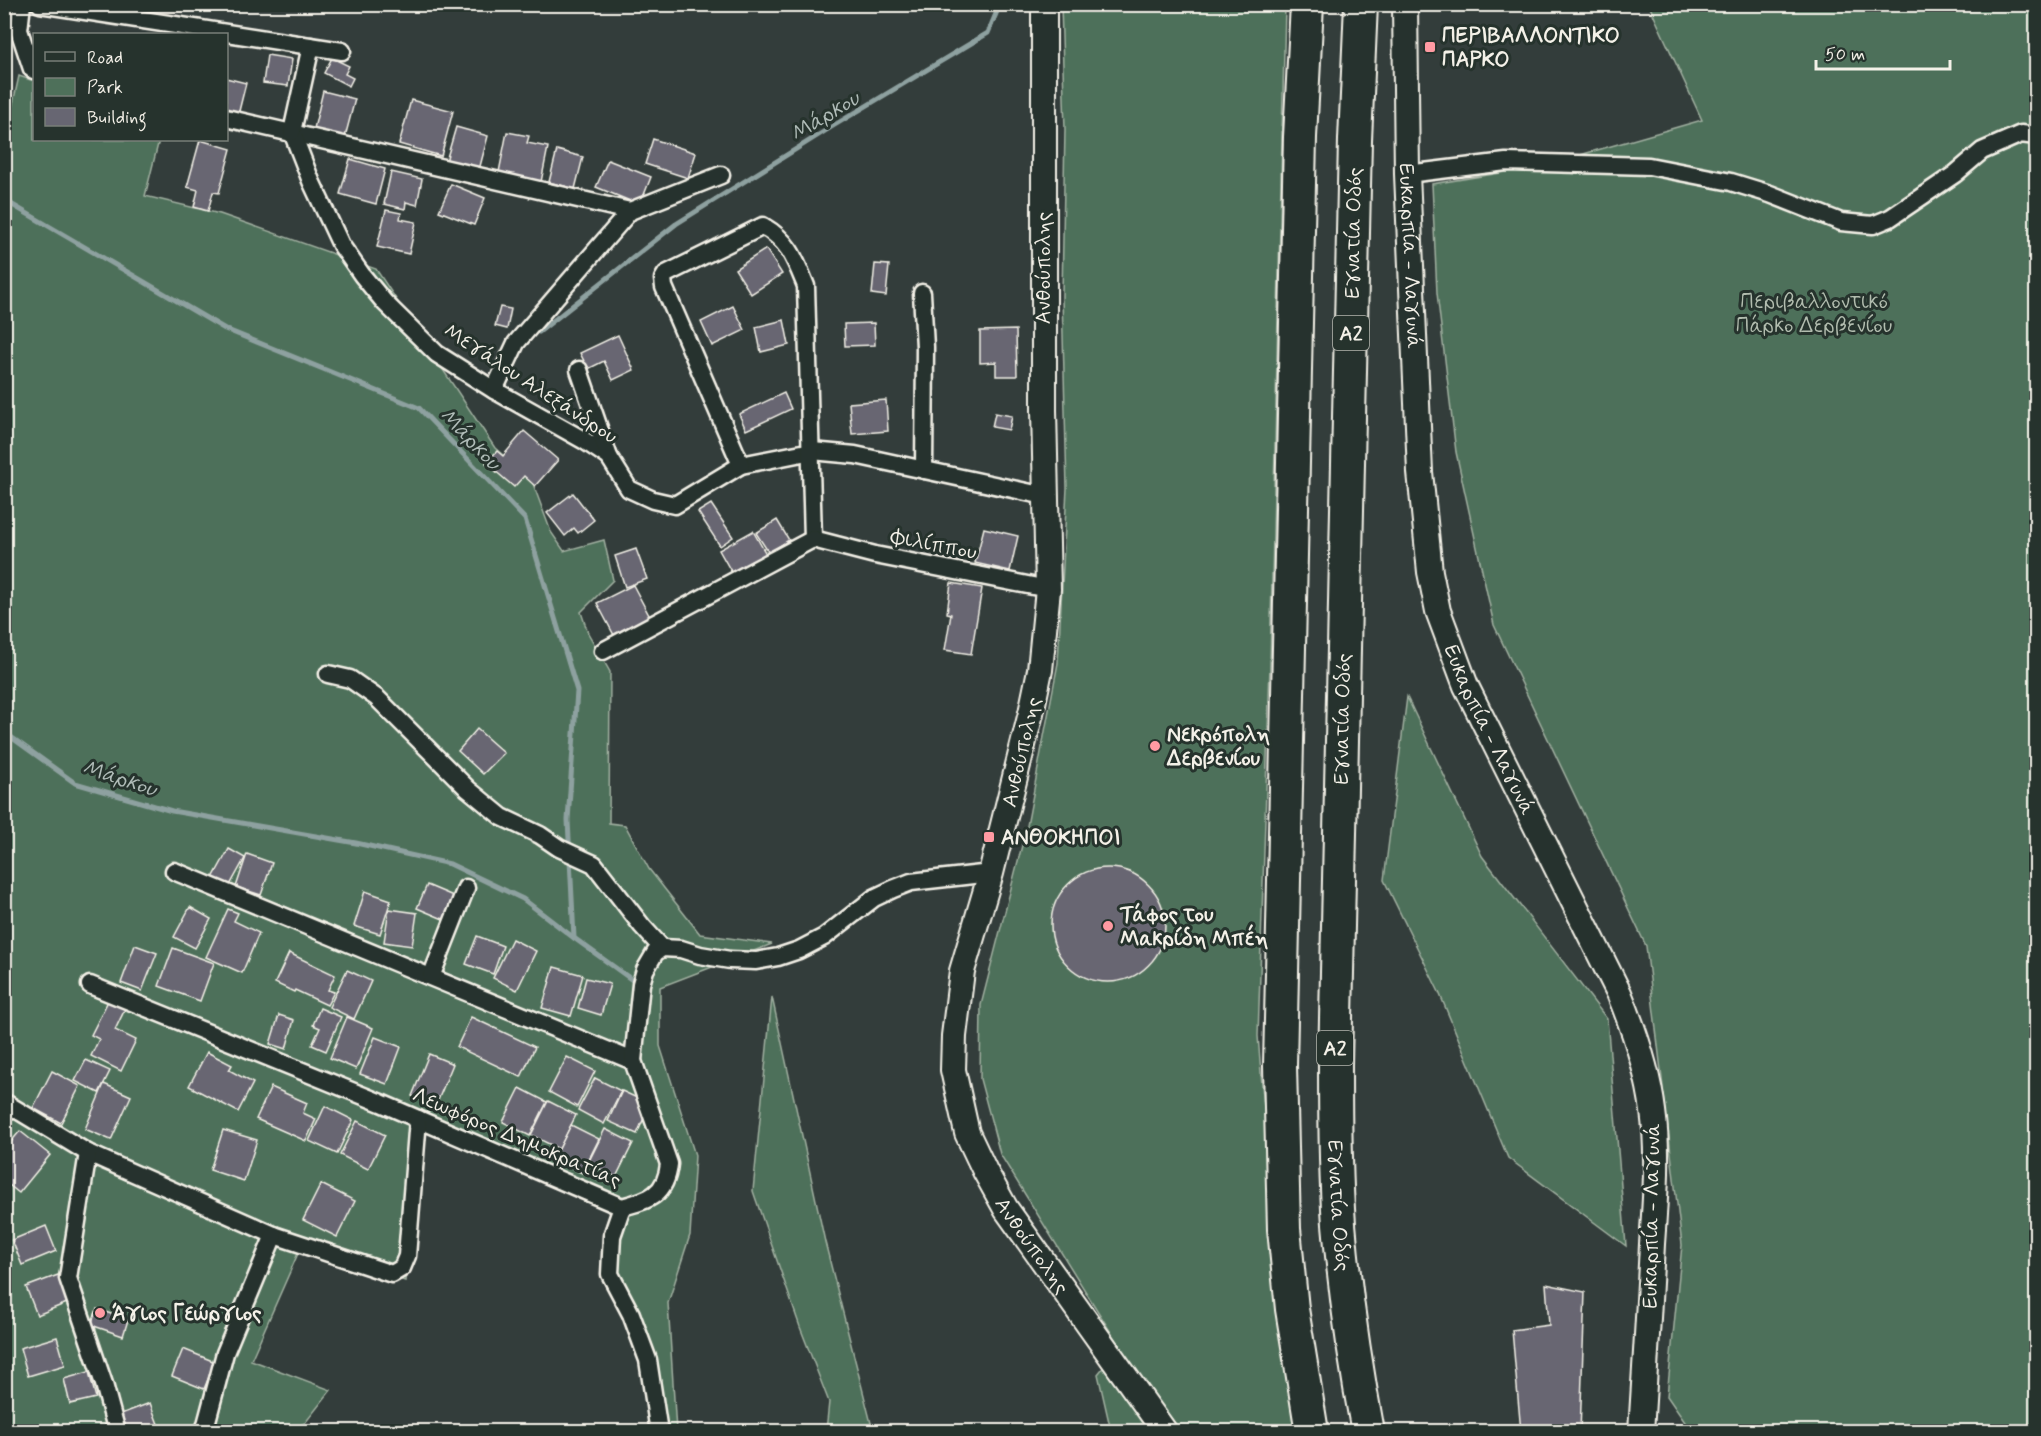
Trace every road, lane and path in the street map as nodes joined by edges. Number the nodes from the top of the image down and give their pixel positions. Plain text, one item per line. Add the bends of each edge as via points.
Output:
1 (22, 4) edge
2 (40, 4) edge
3 (1044, 4) edge
4 (1307, 4) edge
5 (1361, 4) edge
6 (1405, 4) edge
7 (227, 33) edge
8 (228, 33) edge
9 (311, 46) junction
10 (342, 51) dead end
11 (33, 70) edge
12 (228, 118) edge
13 (292, 132) junction
14 (2037, 136) edge
15 (721, 174) dead end
16 (1407, 174) junction
17 (630, 212) junction
18 (922, 293) dead end
19 (579, 370) dead end
20 (494, 390) junction
21 (812, 451) junction
22 (609, 457) junction
23 (741, 465) junction
24 (924, 470) junction
25 (1045, 496) junction
26 (813, 538) junction
27 (1048, 589) junction
28 (603, 651) dead end
29 (328, 674) dead end
30 (174, 871) dead end
31 (991, 873) junction
32 (466, 888) dead end
33 (662, 948) junction
34 (430, 977) junction
35 (90, 986) dead end
36 (633, 1061) junction
37 (4, 1102) edge
38 (418, 1119) junction
39 (88, 1153) junction
40 (622, 1207) junction
41 (274, 1235) junction
42 (117, 1431) edge
43 (204, 1431) edge
44 (659, 1431) edge
45 (1165, 1431) edge
46 (1312, 1431) edge
47 (1368, 1431) edge
48 (1641, 1431) edge

1 - 11 street via 19,30
2 - 7 street
3 - 25 street, Ανθούπολης
4 - 46 highway via 1300,136 1280,1066 1284,1230
5 - 47 highway, Εγνατία Οδός / Α2 via 1354,152 1335,1076 1340,1235
6 - 16 street, Ευκαρπία - Λαγυνά
8 - 9 street
9 - 10 street
9 - 13 street
12 - 13 street
13 - 17 street
13 - 20 street, Μεγάλου Αλεξάνδρου via 341,245 362,275 437,354
14 - 16 street via 2021,134 1982,151 1955,174 1874,225 1841,222 1731,182 1649,166 1506,162
15 - 17 street
16 - 48 street, Ευκαρπία - Λαγυνά via 1420,472 1438,611 1466,686 1619,993 1636,1032 1647,1073 1654,1113 1655,1155
17 - 20 street via 516,343
18 - 24 street
19 - 22 street
20 - 22 street, Μεγάλου Αλεξάνδρου
21 - 23 street, Μεγάλου Αλεξάνδρου
21 - 23 street via 807,286 789,248 763,226 666,274 663,279
21 - 24 street, Μεγάλου Αλεξάνδρου via 855,455
21 - 26 street
22 - 23 street, Μεγάλου Αλεξάνδρου via 629,489 675,505
24 - 25 street, Μεγάλου Αλεξάνδρου
25 - 27 street, Ανθούπολης
26 - 27 street, Φιλίππου via 874,555
26 - 28 street
27 - 31 street, Ανθούπολης via 1036,692
29 - 33 street via 350,679 377,698 468,789 502,817 594,864
30 - 34 street
31 - 33 street via 911,882 874,898 824,937 778,957 730,960
31 - 45 street, Ανθούπολης via 962,971 954,1036 953,1070 967,1133 1006,1209
32 - 34 street
33 - 36 street, Λεωφόρος Δημοκρατίας via 645,970
34 - 36 street
35 - 38 street, Λεωφόρος Δημοκρατίας
36 - 40 street, Λεωφόρος Δημοκρατίας via 669,1164 668,1178 645,1201
37 - 39 street
38 - 40 street, Λεωφόρος Δημοκρατίας
38 - 41 street via 407,1256 402,1268 392,1274 372,1269
39 - 41 street
39 - 42 street via 68,1278
40 - 44 street via 612,1236 610,1274 631,1314 648,1360
41 - 43 street via 225,1353

